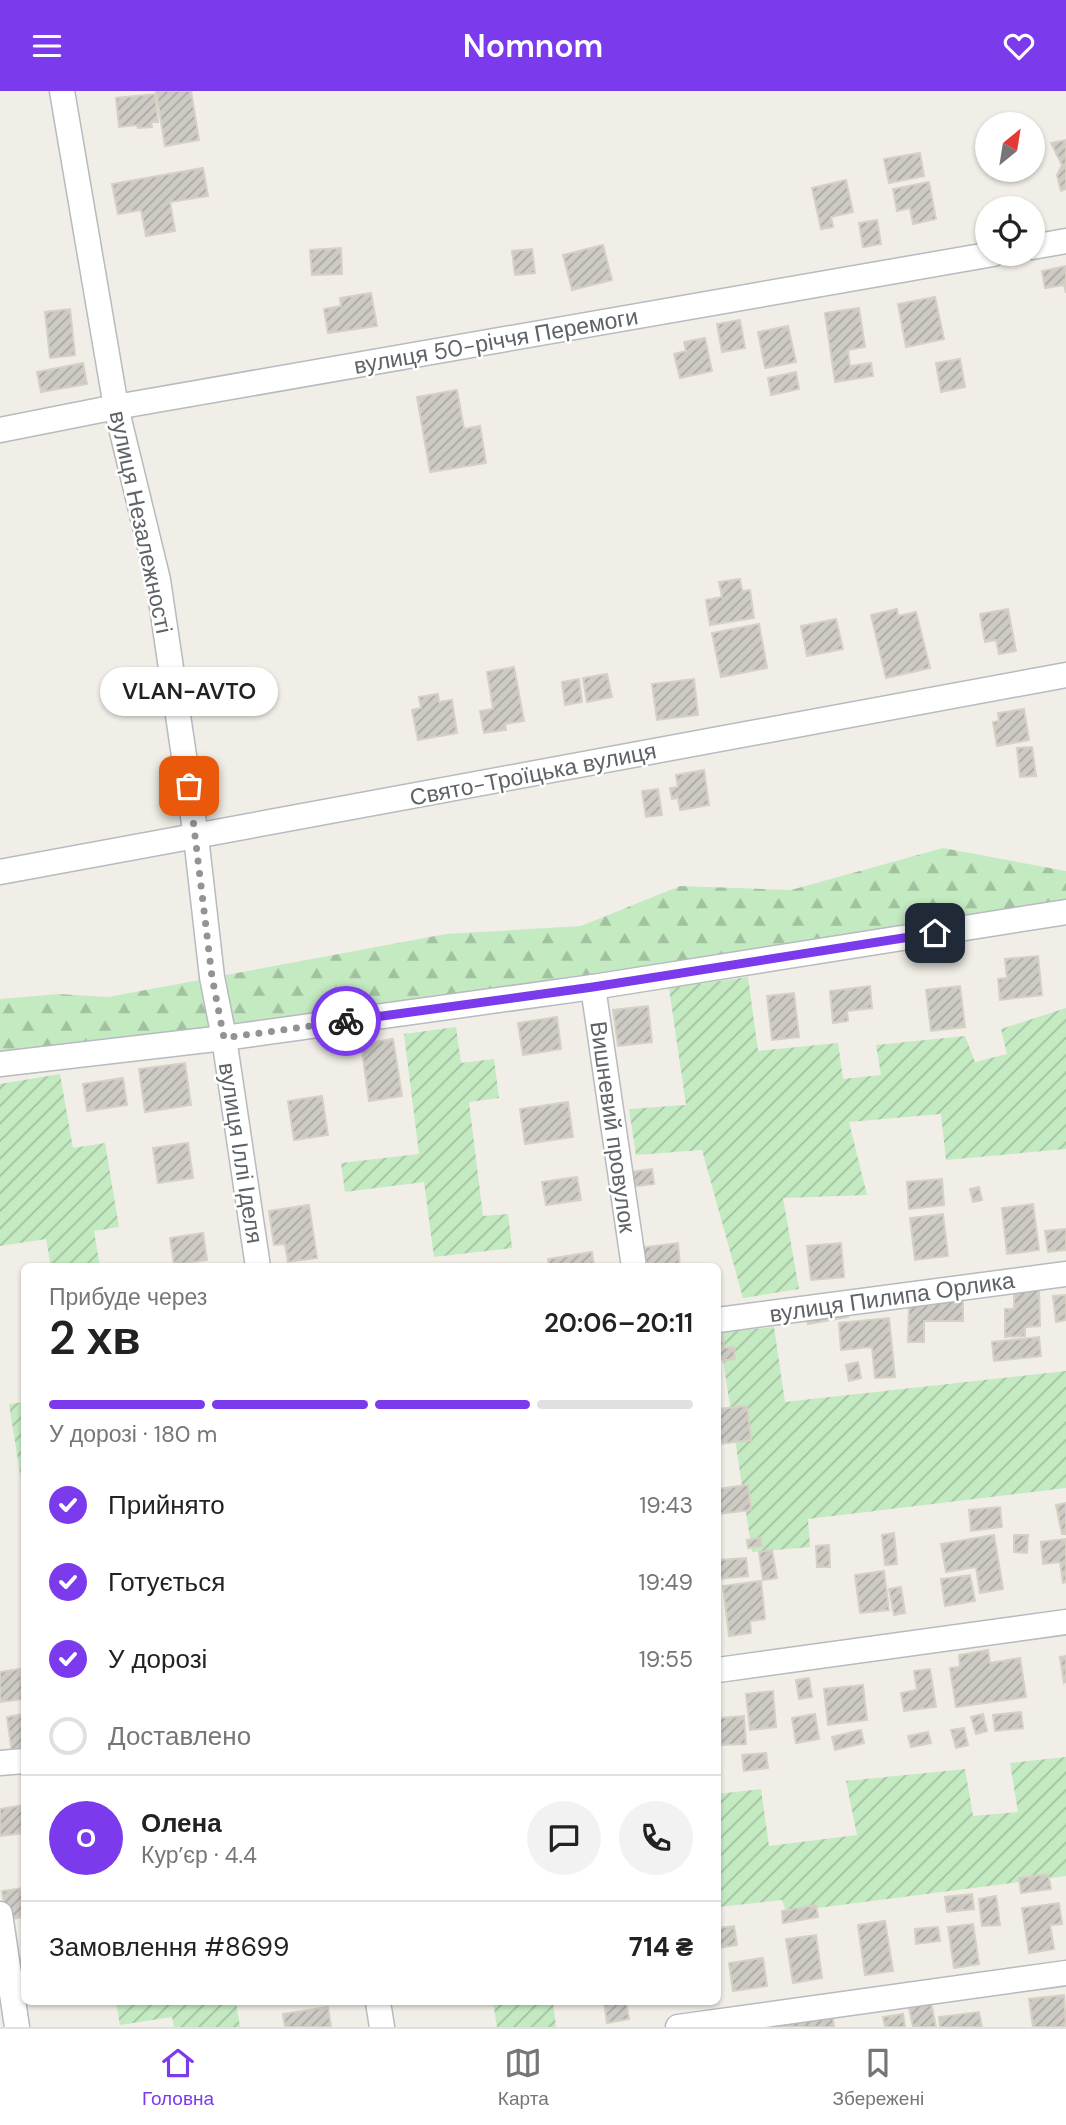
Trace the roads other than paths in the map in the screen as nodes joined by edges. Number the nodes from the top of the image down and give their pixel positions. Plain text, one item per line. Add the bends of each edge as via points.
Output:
1 (62, 91) edge
2 (1066, 241) edge
3 (1045, 245) edge
4 (975, 257) edge
5 (116, 407) junction
6 (0, 430) edge
7 (1066, 675) edge
8 (196, 837) junction
9 (0, 873) edge
10 (1066, 912) edge
11 (593, 987) junction
12 (224, 1038) junction
13 (0, 1064) edge
14 (257, 1263) edge
15 (633, 1263) edge
16 (1066, 1274) edge
17 (721, 1320) edge
18 (1066, 1622) edge
19 (721, 1670) edge
20 (21, 1761) edge
21 (0, 1763) edge
22 (0, 1914) edge
23 (1066, 1973) edge
24 (378, 2005) edge
25 (17, 2027) edge
26 (382, 2027) edge
27 (678, 2027) edge

1 - 5 street, вулиця Незалежності
2 - 3 street
4 - 5 street, вулиця 50-річчя Перемоги
5 - 6 street, вулиця 50-річчя Перемоги
5 - 8 street, вулиця Незалежності via 158,580
7 - 8 street, Свято-Троїцька вулиця
8 - 9 street, Свято-Троїцька вулиця
8 - 12 street, вулиця Незалежності
10 - 11 street
11 - 12 street
11 - 15 street, Вишневий провулок
12 - 13 street
12 - 14 street, вулиця Іллі Іделя
16 - 17 street, вулиця Пилипа Орлика
18 - 19 street
20 - 21 street
22 - 25 street
23 - 27 street
24 - 26 street

